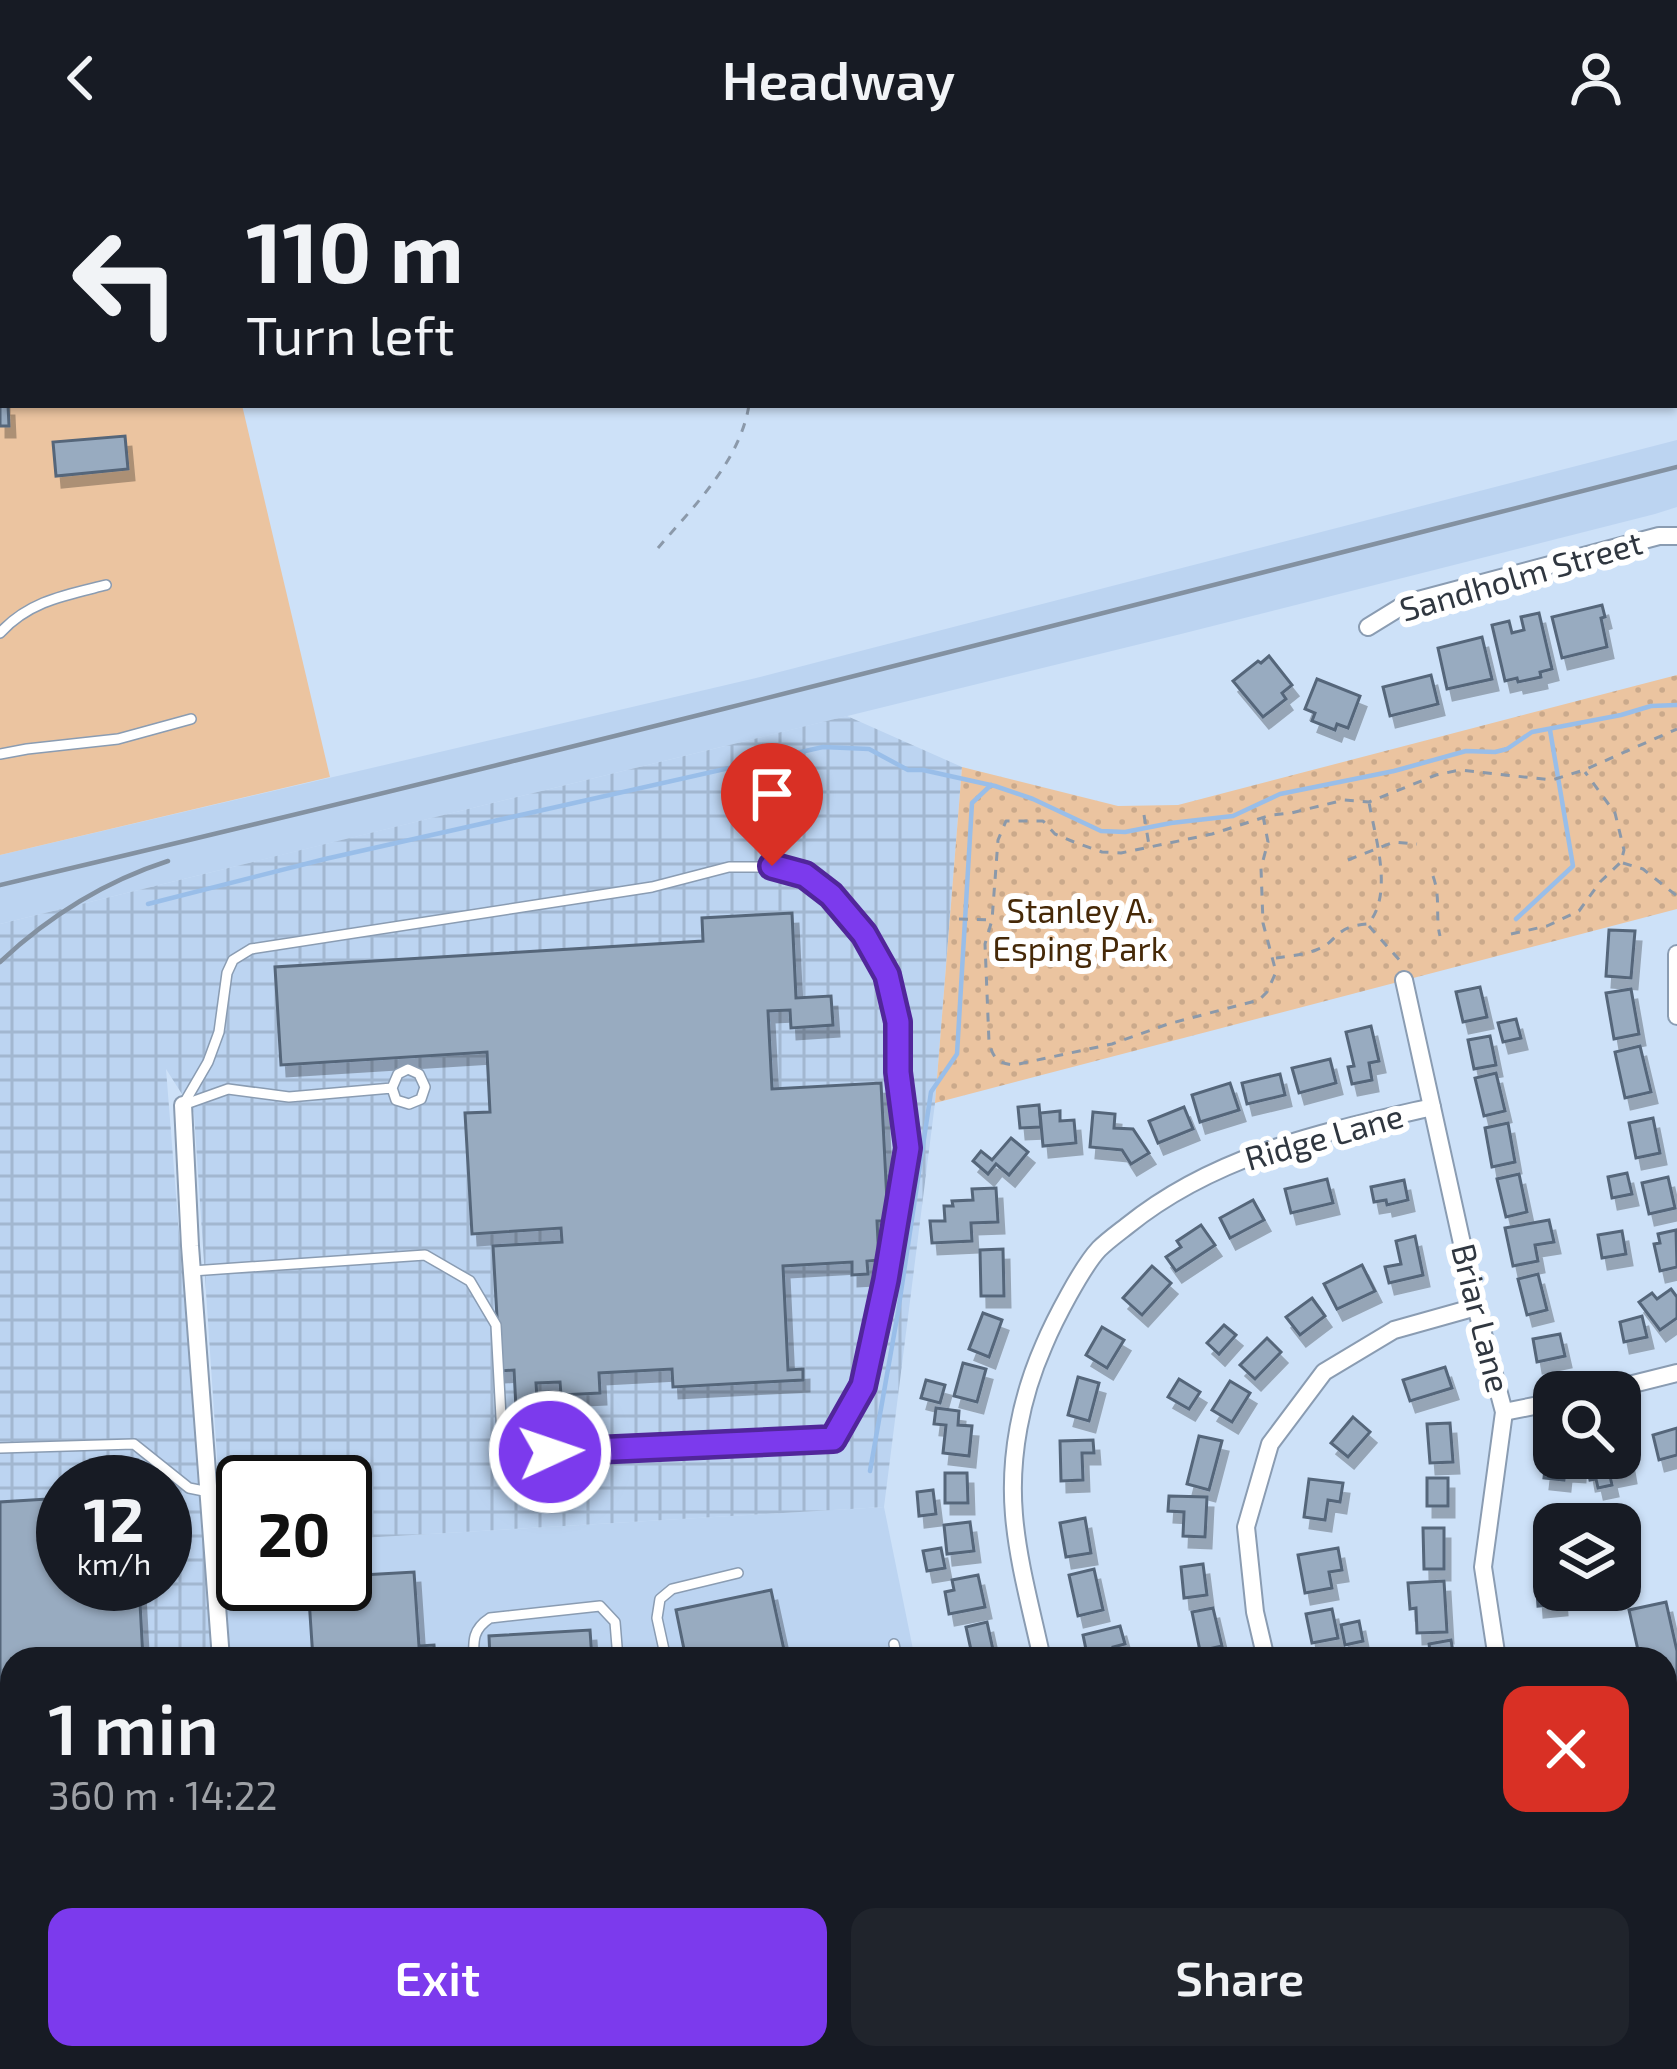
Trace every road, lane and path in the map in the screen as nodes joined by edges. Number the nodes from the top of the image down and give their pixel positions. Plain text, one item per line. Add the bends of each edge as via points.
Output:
1 (748, 408) edge
2 (1677, 536) edge
3 (658, 548) dead end
4 (106, 585) dead end
5 (1368, 626) dead end
6 (0, 633) edge
7 (191, 719) dead end
8 (1677, 729) edge
9 (0, 754) edge
10 (1585, 770) junction
11 (1369, 802) junction
12 (1144, 815) dead end
13 (1263, 816) junction
14 (1417, 844) dead end
15 (1149, 847) junction
16 (1376, 848) junction
17 (1348, 860) dead end
18 (1621, 862) junction
19 (1433, 876) dead end
20 (1677, 896) edge
21 (959, 919) dead end
22 (992, 920) junction
23 (1369, 924) junction
24 (1511, 934) dead end
25 (1440, 937) dead end
26 (1677, 954) edge
27 (1274, 958) junction
28 (1403, 972) joint
29 (1677, 1016) edge
30 (392, 1088) dead end
31 (183, 1106) junction
32 (1432, 1107) junction
33 (192, 1270) junction
34 (1476, 1307) junction
35 (1677, 1373) edge
36 (1641, 1382) edge
37 (1533, 1406) edge
38 (1504, 1412) junction
39 (0, 1448) edge
40 (208, 1492) junction
41 (738, 1573) dead end
42 (894, 1643) dead end
43 (220, 1647) edge
44 (474, 1647) edge
45 (617, 1647) edge
46 (663, 1647) edge
47 (895, 1647) edge
48 (1039, 1647) edge
49 (1263, 1647) edge
50 (1495, 1647) edge

1 - 3 path via 715,480
2 - 5 street, Sandholm Street via 1407,603
4 - 6 lane via 47,599
7 - 9 lane via 118,739
8 - 10 path
10 - 11 path via 1552,780 1460,770
10 - 18 path via 1615,813
11 - 13 path
11 - 16 path
12 - 15 path
13 - 15 path
13 - 27 path via 1263,923
14 - 16 path
15 - 22 path via 1102,852 1055,834 1043,820 1006,821
16 - 17 path
16 - 23 path via 1380,903
18 - 20 path via 1643,868
18 - 24 path via 1579,911
19 - 25 path
21 - 22 path
22 - 27 path via 985,944 989,1042 1001,1064 1112,1043 1258,1000 1273,982
23 - 27 path via 1351,925 1321,950
23 - 28 path
26 - 29 street
28 - 32 street, Briar Lane
30 - 31 lane via 289,1096 228,1089
31 - 33 street
31 - 33 lane via 218,1033 226,973 251,949 772,866 805,875 831,895 887,975 908,1148 863,1386 833,1439 503,1454 496,1324 470,1281 455,1272 425,1255
32 - 34 street, Briar Lane
32 - 48 street, Ridge Lane via 1275,1146 1208,1173 1097,1250 1052,1327 1019,1418 1013,1512
33 - 40 street
34 - 38 street, Briar Lane
34 - 49 street via 1394,1330 1324,1372 1270,1444 1246,1527
35 - 36 street
37 - 38 street
38 - 50 street, Briar Lane via 1483,1567
39 - 40 lane via 134,1444 189,1488
40 - 43 street
41 - 46 lane via 660,1599
42 - 47 lane
44 - 45 lane via 474,1634 490,1618 600,1606 615,1622

